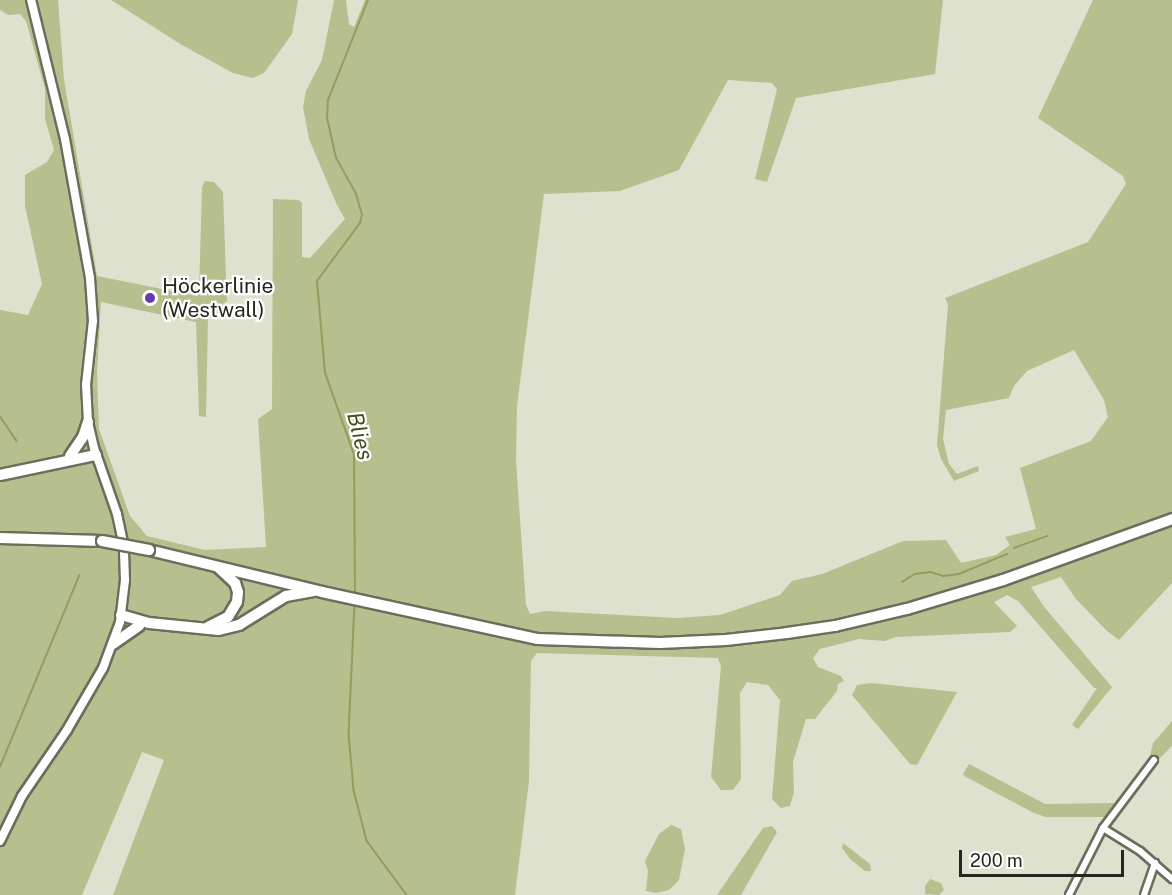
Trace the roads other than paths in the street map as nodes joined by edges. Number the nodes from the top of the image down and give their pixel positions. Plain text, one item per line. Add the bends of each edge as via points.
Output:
1 (31, 0) edge
2 (88, 422) junction
3 (95, 451) junction
4 (67, 458) junction
5 (0, 475) edge
6 (1172, 519) edge
7 (1, 537) edge
8 (213, 564) junction
9 (320, 591) junction
10 (120, 619) junction
11 (144, 624) junction
12 (208, 627) junction
13 (113, 644) junction
14 (1155, 759) dead end
15 (1103, 828) junction
16 (0, 841) edge
17 (1155, 863) junction
18 (1172, 879) edge
19 (1069, 895) edge
20 (1144, 895) edge

1 - 2 main road via 65,139 91,287
2 - 3 main road
2 - 4 highway via 83,437
3 - 4 highway
3 - 10 main road via 124,546
4 - 5 highway
6 - 9 highway via 1043,567 907,609 787,633 726,640 660,643 538,639
7 - 8 highway, bridge via 102,541
8 - 9 highway
8 - 12 highway via 228,574 238,592 234,611
9 - 12 highway via 286,596 239,625 219,630
10 - 11 highway
10 - 13 main road
11 - 12 highway
11 - 13 highway
13 - 16 main road via 88,695 22,796
14 - 15 street
15 - 17 street
15 - 19 street
17 - 18 street
17 - 20 street

